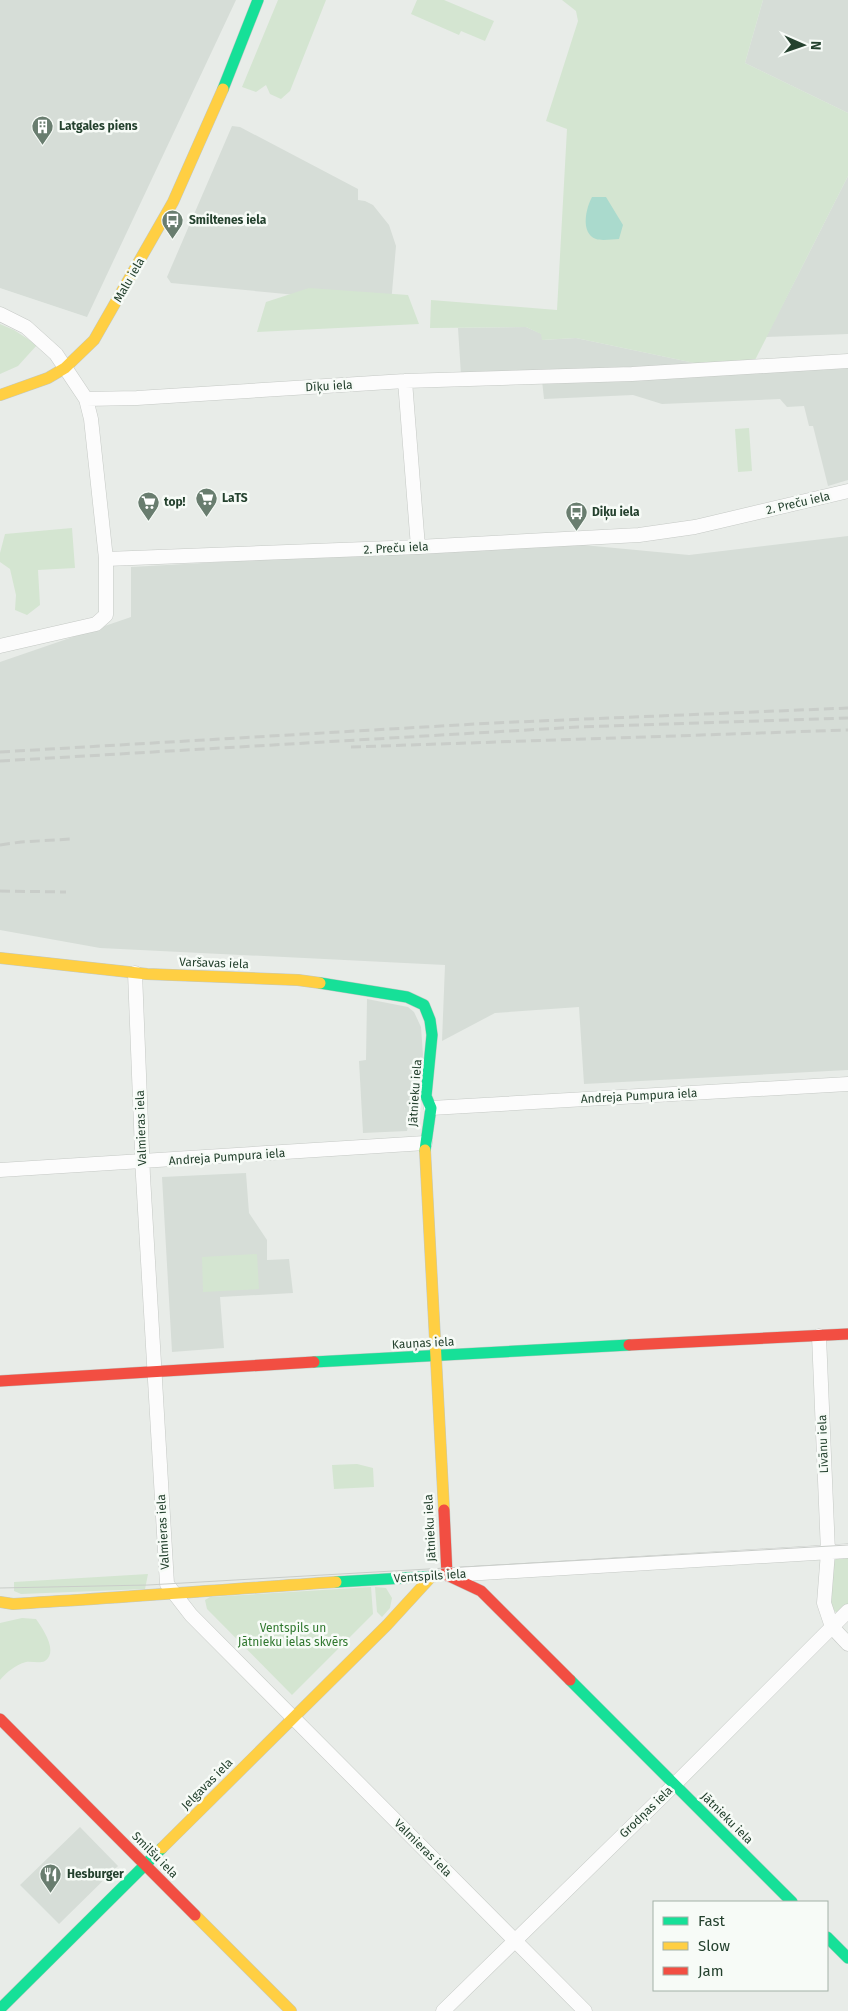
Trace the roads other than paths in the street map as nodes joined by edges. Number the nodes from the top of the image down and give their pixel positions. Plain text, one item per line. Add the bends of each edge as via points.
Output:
1 (258, 0) edge
2 (0, 314) edge
3 (848, 361) edge
4 (65, 368) junction
5 (405, 381) junction
6 (0, 395) edge
7 (86, 399) junction
8 (848, 490) edge
9 (418, 547) junction
10 (106, 560) junction
11 (0, 646) edge
12 (0, 958) edge
13 (135, 973) junction
14 (424, 1005) joint
15 (848, 1084) edge
16 (431, 1108) junction
17 (425, 1144) junction
18 (142, 1162) junction
19 (0, 1170) edge
20 (848, 1334) edge
21 (819, 1336) junction
22 (435, 1356) junction
23 (154, 1372) junction
24 (0, 1381) edge
25 (848, 1551) edge
26 (828, 1552) junction
27 (447, 1575) junction
28 (431, 1577) junction
29 (174, 1594) junction
30 (0, 1602) edge
31 (13, 1604) junction
32 (0, 1610) edge
33 (848, 1611) edge
34 (832, 1627) junction
35 (848, 1644) edge
36 (294, 1718) junction
37 (0, 1719) edge
38 (674, 1785) junction
39 (145, 1865) junction
40 (791, 1901) edge
41 (828, 1938) edge
42 (514, 1940) junction
43 (848, 1958) edge
44 (0, 2009) edge
45 (291, 2011) edge
46 (443, 2011) edge
47 (585, 2011) edge

1 - 4 street, Malu iela via 173,202 94,340
2 - 4 street via 26,327 44,341
3 - 5 street, Dīķu iela via 632,374
4 - 6 street via 48,378
4 - 7 street
5 - 7 street, Dīķu iela
5 - 9 street
7 - 10 street
8 - 9 street, 2. Preču iela via 702,526 639,535
9 - 10 street, 2. Preču iela
10 - 11 street via 106,615 96,624
12 - 13 street, Varšavas iela
13 - 14 street, Varšavas iela via 298,980 407,997
13 - 18 street, Valmieras iela
14 - 16 street, Jātnieku iela via 432,1035 426,1096
15 - 16 street, Andreja Pumpura iela
16 - 17 street, Jātnieku iela
17 - 18 street, Andreja Pumpura iela
17 - 22 street, Jātnieku iela
18 - 19 street, Andreja Pumpura iela
18 - 23 street, Valmieras iela
20 - 21 street, Kauņas iela
21 - 22 street, Kauņas iela
21 - 26 street, Līvānu iela
22 - 23 street, Kauņas iela
22 - 27 street, Jātnieku iela
23 - 24 street, Kauņas iela
23 - 29 street, Valmieras iela via 165,1570 167,1584
25 - 26 street, Ventspils iela
26 - 27 street, Ventspils iela
26 - 34 street, Līvānu iela via 824,1603
27 - 28 street, Ventspils iela
27 - 38 street, Jātnieku iela via 481,1591
28 - 29 street, Ventspils iela
28 - 36 street, Jelgavas iela
29 - 31 street, Ventspils iela
29 - 36 street, Valmieras iela
30 - 31 street, Ventspils iela
31 - 32 street, Ventspils iela
33 - 34 street, Grodņas iela
34 - 35 street
34 - 38 street, Grodņas iela
36 - 39 street, Jelgavas iela
36 - 42 street, Valmieras iela
37 - 39 street, Smilšu iela
38 - 40 street, Jātnieku iela
38 - 42 street, Grodņas iela
39 - 44 street, Jelgavas iela
39 - 45 street, Smilšu iela
41 - 43 street
42 - 46 street, Grodņas iela
42 - 47 street, Valmieras iela

